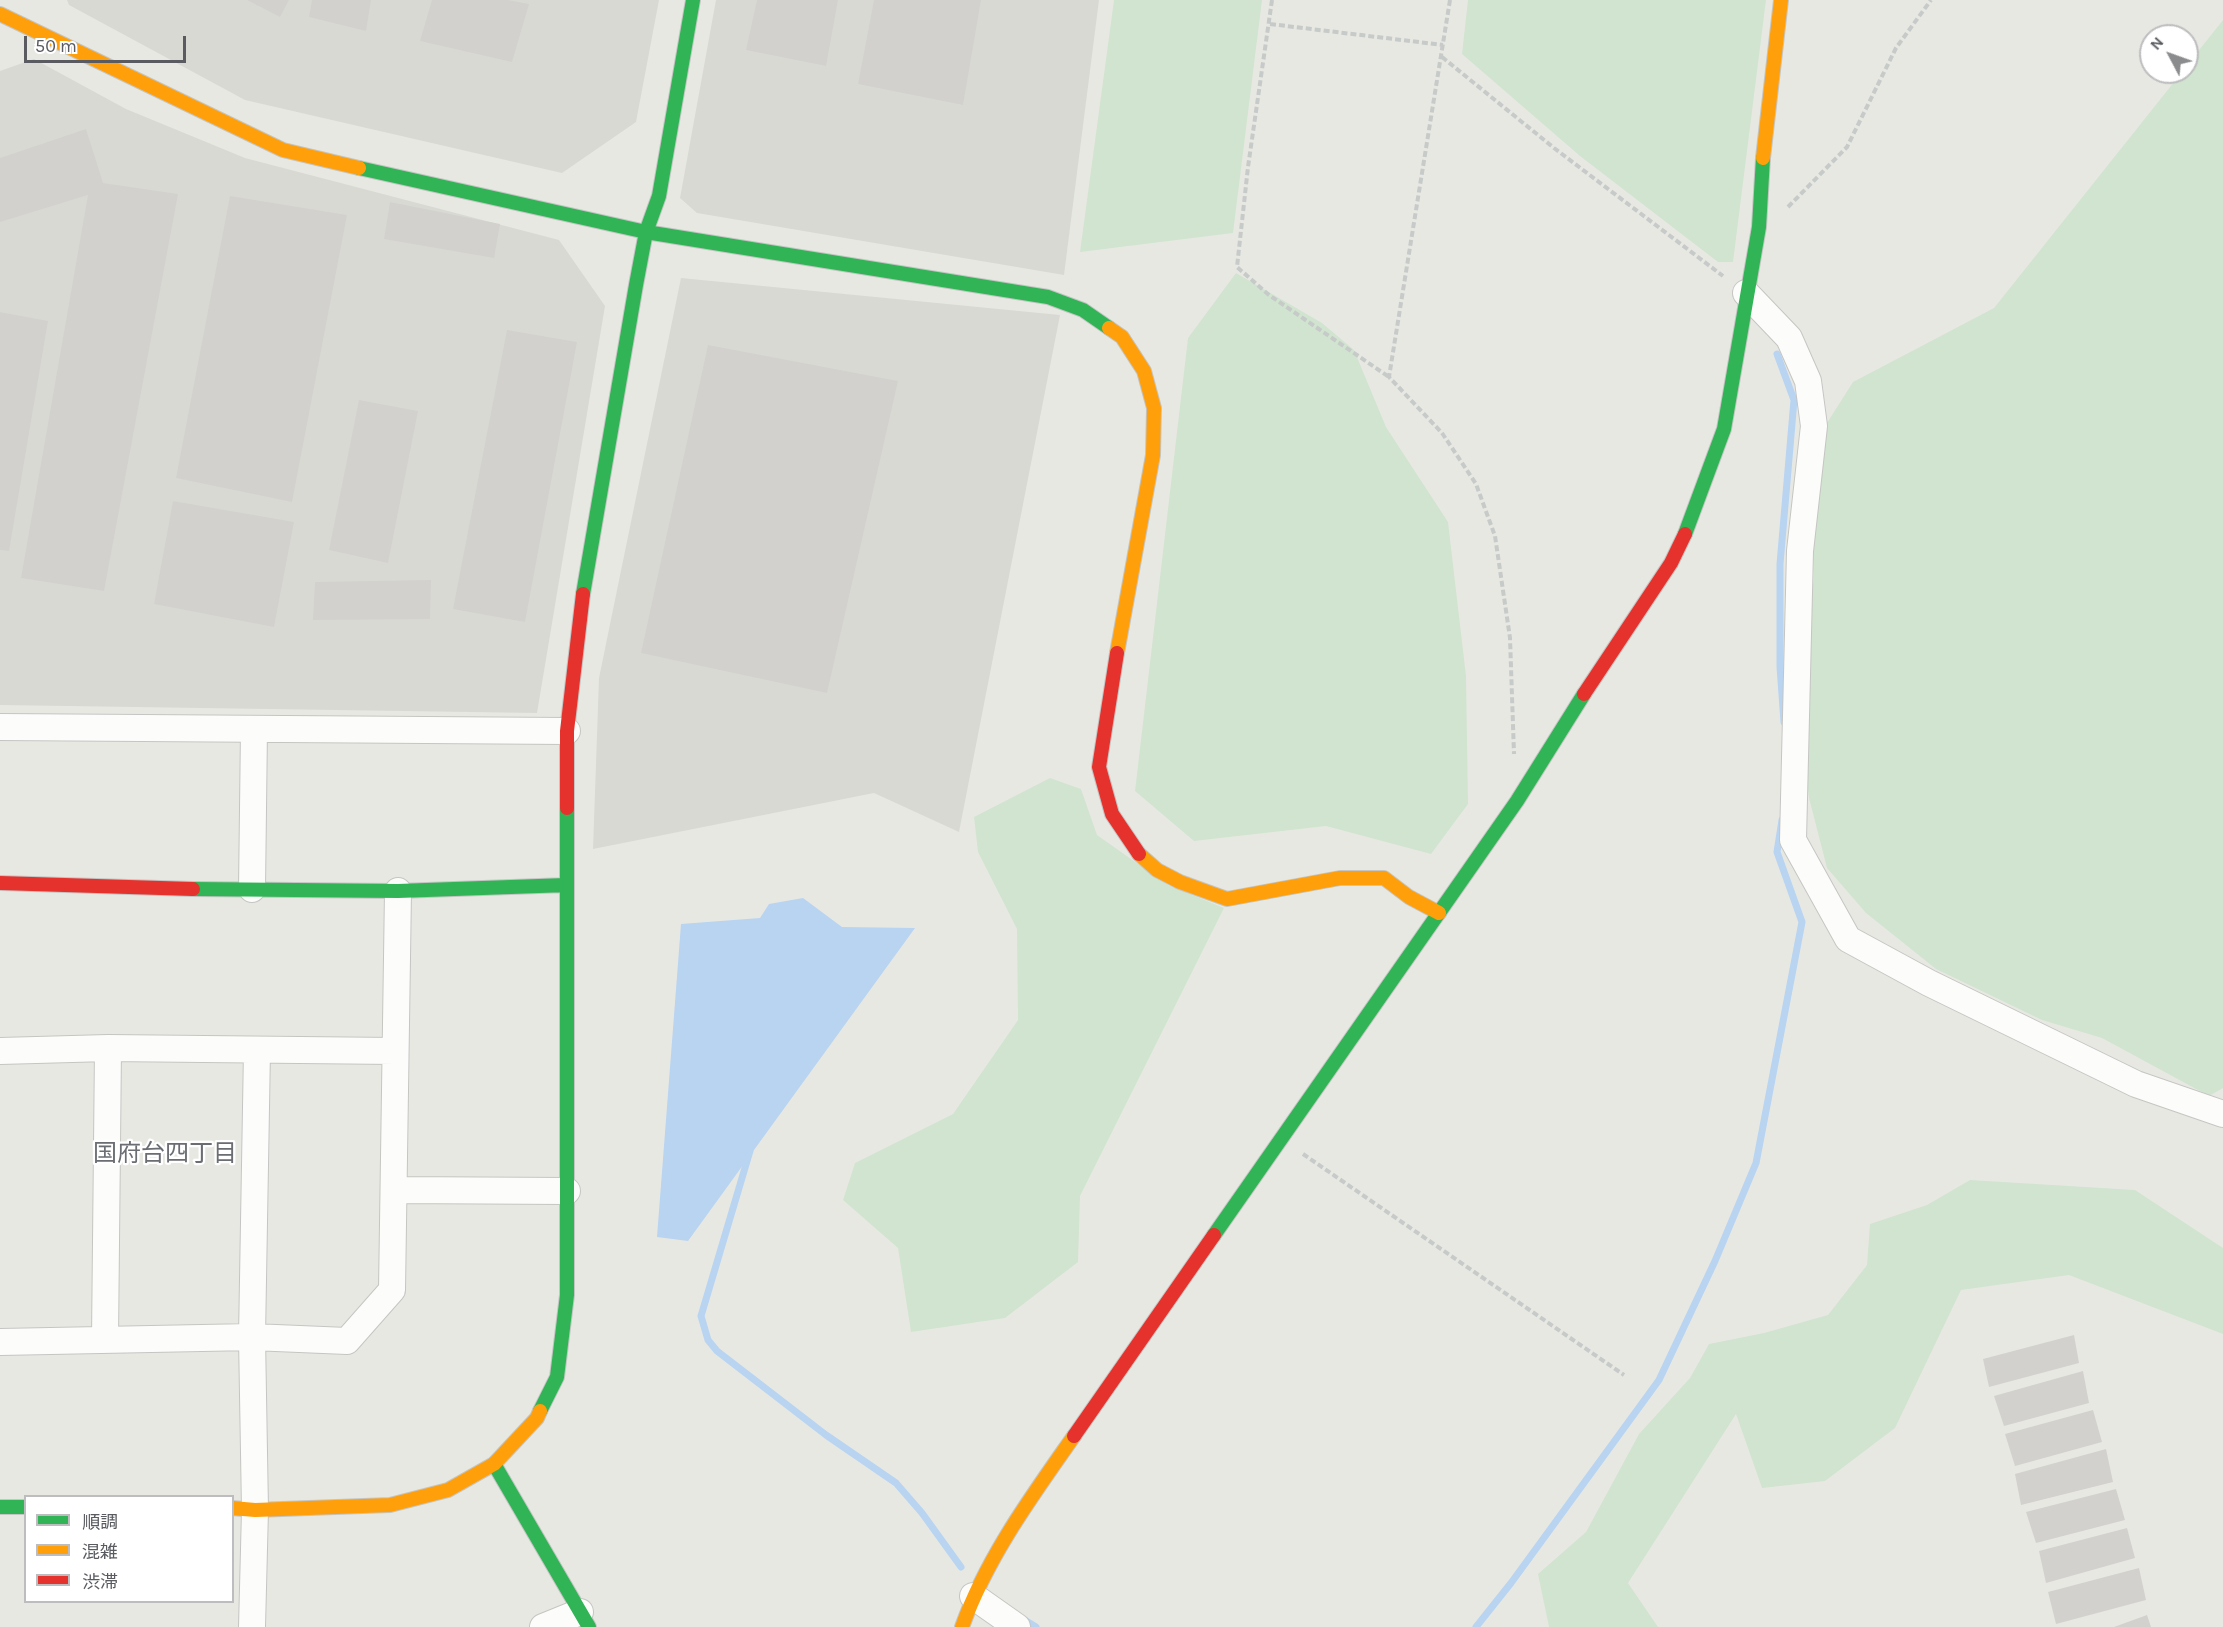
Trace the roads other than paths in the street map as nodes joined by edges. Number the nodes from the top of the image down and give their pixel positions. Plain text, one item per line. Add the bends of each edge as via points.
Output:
1 (693, 0) edge
2 (1781, 0) edge
3 (0, 14) edge
4 (646, 232) junction
5 (1746, 293) junction
6 (0, 727) edge
7 (255, 729) junction
8 (567, 731) junction
9 (0, 883) edge
10 (567, 885) junction
11 (252, 889) junction
12 (398, 891) junction
13 (1439, 914) junction
14 (108, 1048) junction
15 (257, 1050) junction
16 (0, 1051) edge
17 (395, 1051) junction
18 (2223, 1114) edge
19 (394, 1191) junction
20 (567, 1191) junction
21 (252, 1337) junction
22 (105, 1339) junction
23 (0, 1342) edge
24 (494, 1464) junction
25 (0, 1507) edge
26 (24, 1507) edge
27 (244, 1509) edge
28 (973, 1596) junction
29 (584, 1620) edge
30 (252, 1627) edge
31 (543, 1627) edge
32 (962, 1627) edge
33 (1017, 1627) edge

1 - 4 street via 659,195
2 - 5 street via 1759,227
3 - 4 street via 283,150
4 - 8 street via 586,570
4 - 13 street via 1048,297 1083,310 1122,337 1144,370 1154,408 1153,455 1099,767 1112,814 1139,855 1156,870 1227,899 1340,878 1384,878
5 - 13 street via 1724,429 1690,524 1671,563
5 - 18 street via 1789,338 1808,381 1814,426 1800,551 1793,840 1848,939 2136,1084
6 - 7 street
7 - 8 street
7 - 11 street
8 - 10 street
9 - 11 street
10 - 12 street
10 - 20 street
11 - 12 street
12 - 17 street
13 - 28 street via 1022,1510
14 - 15 street
14 - 16 street
14 - 22 street
15 - 17 street
15 - 21 street
17 - 19 street
19 - 20 street
19 - 21 street via 392,1290 347,1341
20 - 24 street via 567,1295 557,1377 537,1419
21 - 22 street
21 - 27 street
22 - 23 street
24 - 27 street via 448,1490 390,1506
24 - 29 street
25 - 26 street
27 - 30 street
28 - 32 street
28 - 33 street
29 - 31 street

